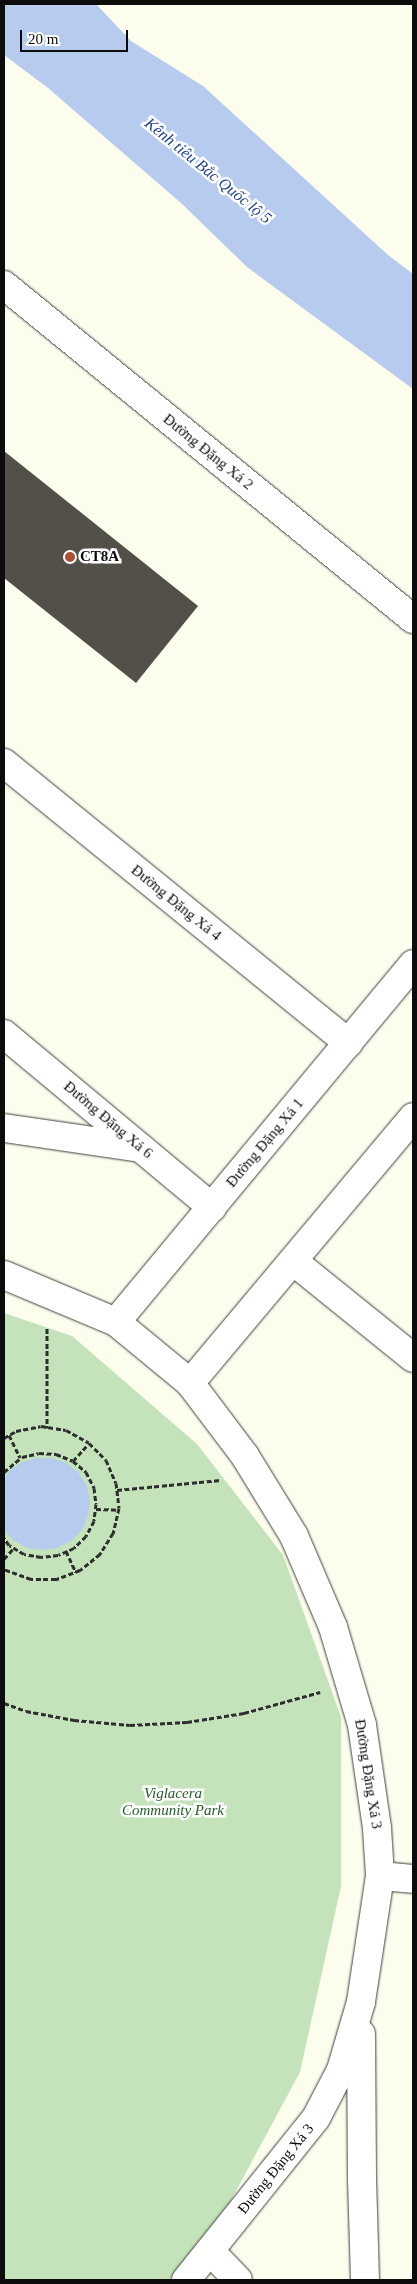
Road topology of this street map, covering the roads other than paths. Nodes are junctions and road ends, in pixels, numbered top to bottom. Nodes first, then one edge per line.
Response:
1 (4, 285) edge
2 (413, 619) edge
3 (4, 763) edge
4 (413, 964) edge
5 (4, 1034) edge
6 (348, 1043) junction
7 (413, 1117) edge
8 (4, 1128) edge
9 (141, 1148) junction
10 (212, 1207) junction
11 (293, 1261) junction
12 (4, 1275) edge
13 (116, 1322) junction
14 (413, 1358) edge
15 (190, 1383) junction
16 (380, 1876) junction
17 (413, 1879) edge
18 (361, 2002) junction
19 (210, 2251) junction
20 (186, 2280) edge
21 (238, 2280) edge
22 (365, 2280) edge

1 - 2 street, Đường Đặng Xá 2
3 - 6 street, Đường Đặng Xá 4
4 - 6 street, Đường Đặng Xá 1
5 - 9 street, Đường Đặng Xá 6
6 - 10 street, Đường Đặng Xá 1
7 - 11 street
8 - 9 street
9 - 10 street, Đường Đặng Xá 6
10 - 13 street, Đường Đặng Xá 1
11 - 14 street
11 - 15 street
12 - 13 street, Đường Đặng Xá 3
13 - 15 street, Đường Đặng Xá 3
15 - 16 street, Đường Đặng Xá 3
16 - 17 street
16 - 18 street, Đường Đặng Xá 3
18 - 19 street, Đường Đặng Xá 3
18 - 22 street
19 - 20 street, Đường Đặng Xá 3
19 - 21 street

